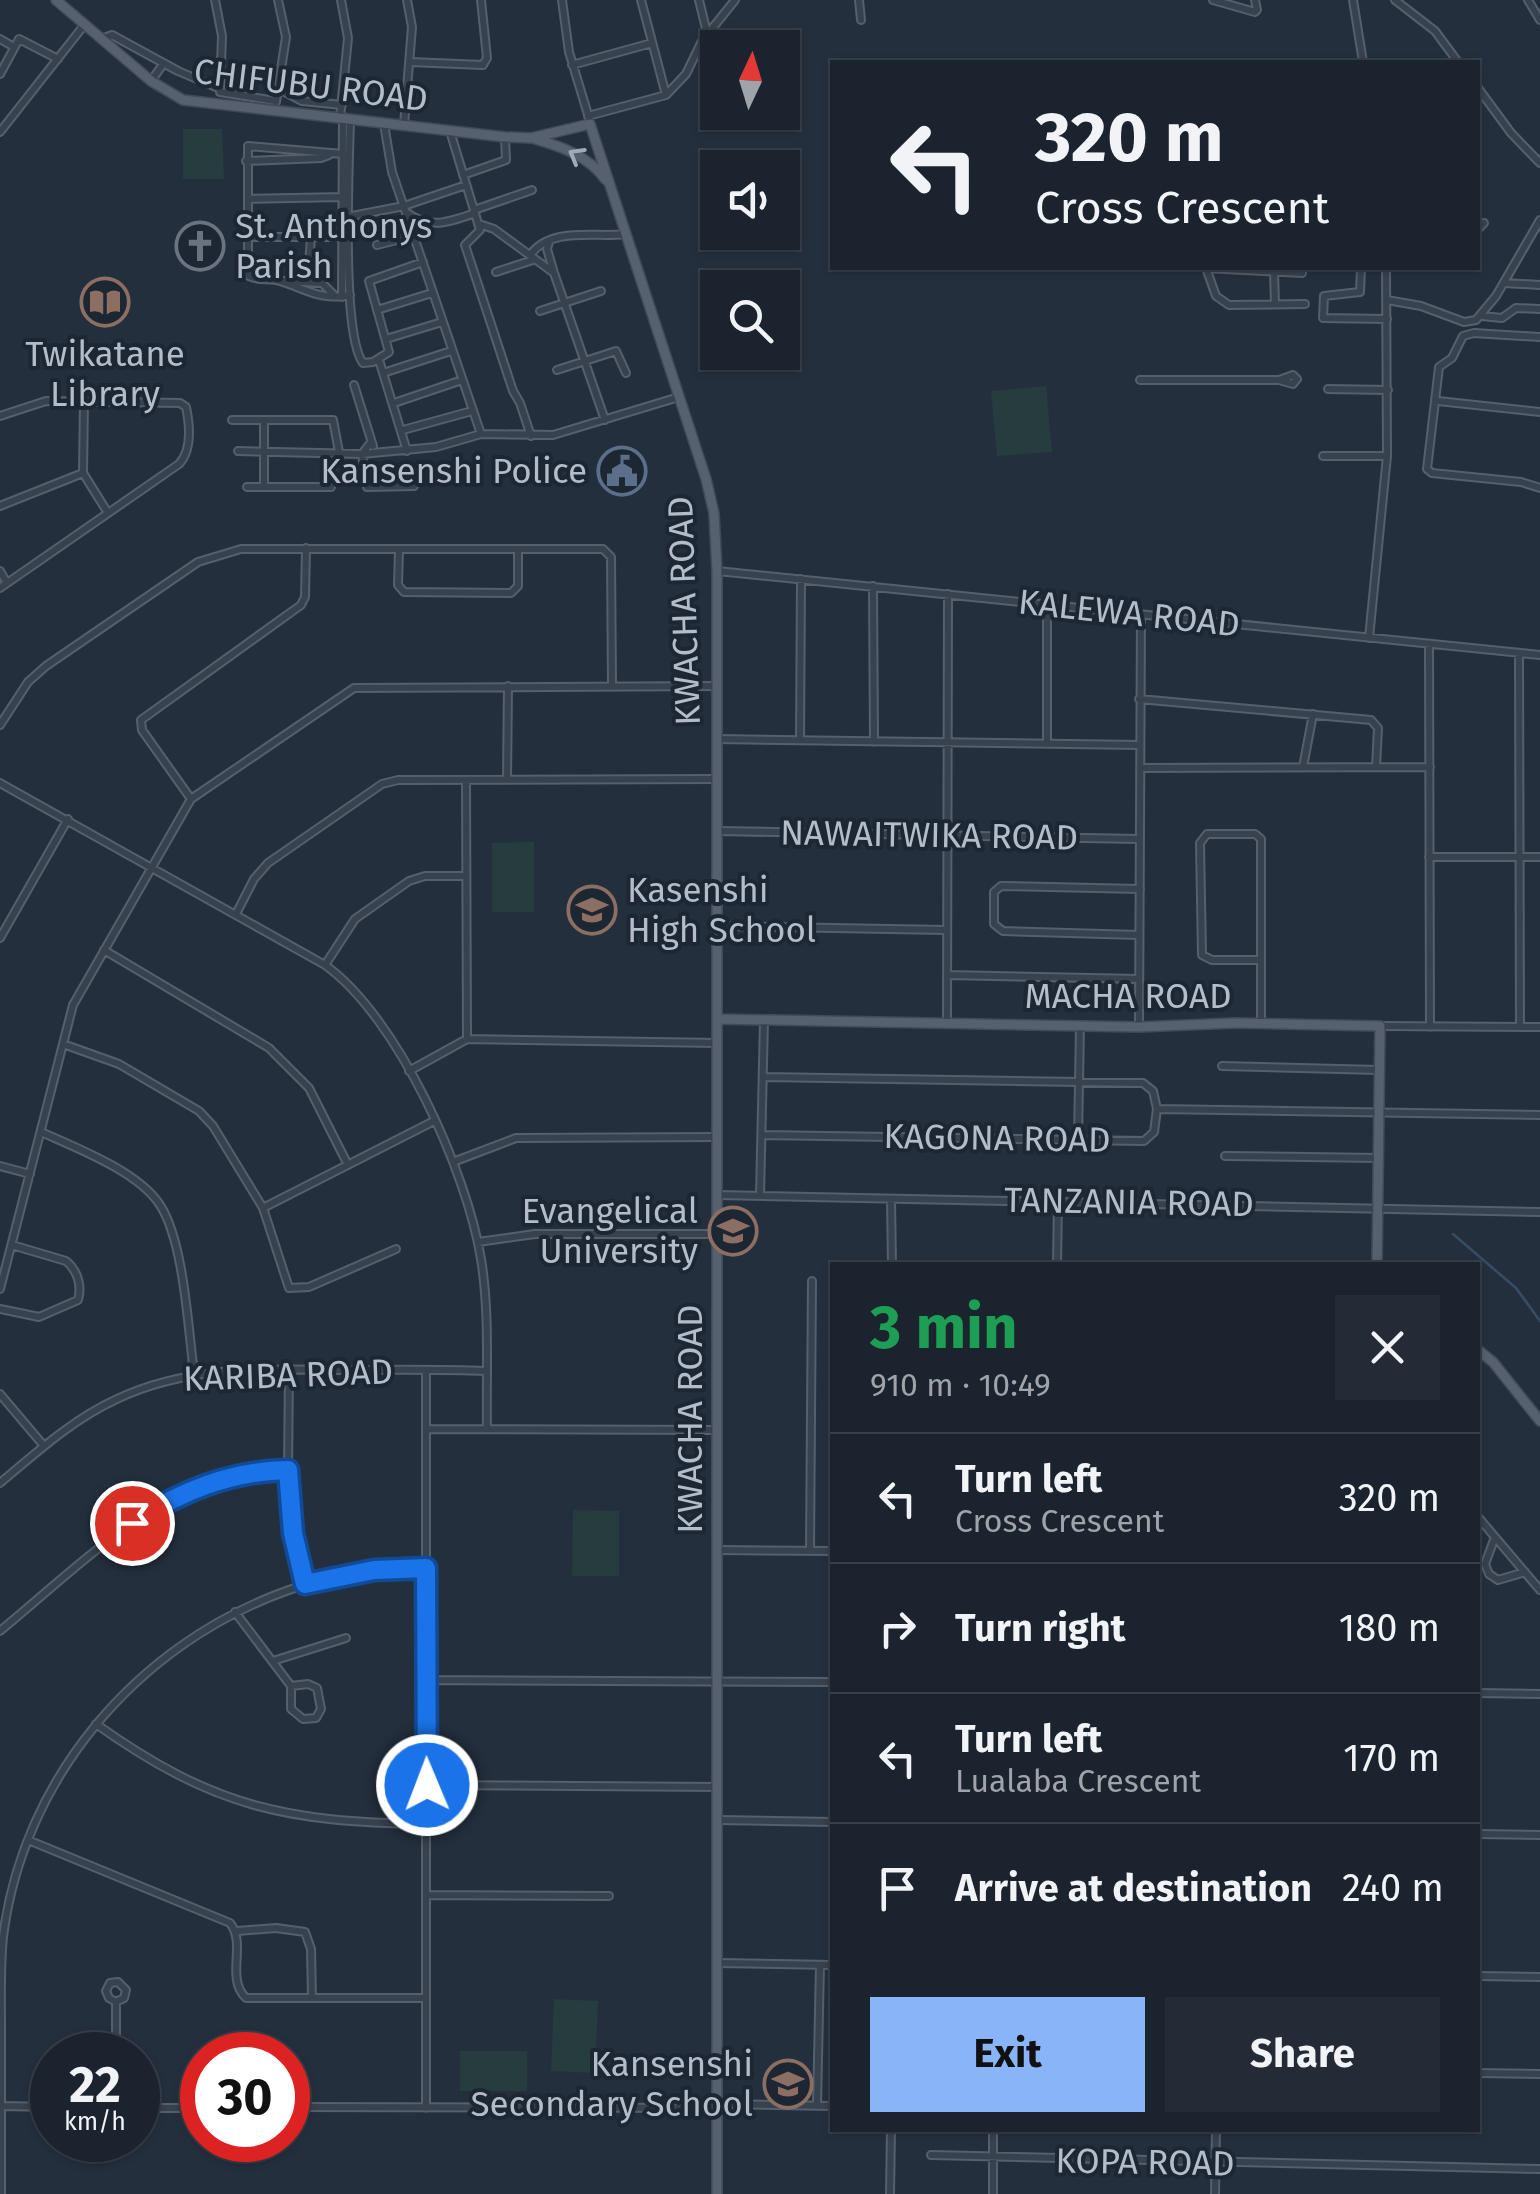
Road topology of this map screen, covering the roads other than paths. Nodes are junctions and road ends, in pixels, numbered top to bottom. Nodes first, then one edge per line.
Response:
1 (215, 0) edge
2 (278, 0) edge
3 (341, 0) edge
4 (407, 0) edge
5 (481, 0) edge
6 (562, 0) edge
7 (641, 0) edge
8 (699, 0) edge
9 (735, 0) edge
10 (859, 0) edge
11 (1213, 0) edge
12 (1255, 0) edge
13 (1353, 0) edge
14 (1396, 0) edge
15 (1528, 0) edge
16 (58, 1) edge
17 (1222, 2) edge
18 (861, 20) dead end
19 (1540, 20) edge
20 (85, 24) junction
21 (707, 30) edge
22 (711, 30) edge
23 (101, 39) junction
24 (0, 40) edge
25 (126, 43) junction
26 (652, 43) junction
27 (14, 47) junction
28 (700, 49) edge
29 (116, 52) junction
30 (58, 58) junction
31 (1363, 60) edge
32 (1457, 60) edge
33 (164, 62) junction
34 (410, 62) junction
35 (572, 65) junction
36 (0, 74) edge
37 (151, 81) junction
38 (218, 88) junction
39 (278, 88) junction
40 (1480, 91) edge
41 (666, 95) junction
42 (342, 105) junction
43 (275, 107) junction
44 (344, 119) junction
45 (589, 120) junction
46 (384, 124) junction
47 (404, 127) junction
48 (450, 131) junction
49 (0, 132) edge
50 (505, 137) junction
51 (531, 138) junction
52 (331, 154) junction
53 (343, 154) junction
54 (246, 161) junction
55 (1540, 163) edge
56 (463, 175) junction
57 (346, 179) junction
58 (466, 185) junction
59 (611, 186) junction
60 (532, 190) dead end
61 (344, 197) junction
62 (248, 198) junction
63 (405, 209) junction
64 (475, 212) junction
65 (346, 217) junction
66 (1540, 220) edge
67 (478, 224) junction
68 (626, 234) junction
69 (413, 236) junction
70 (248, 237) junction
71 (311, 237) junction
72 (343, 238) junction
73 (550, 241) junction
74 (377, 245) dead end
75 (346, 254) junction
76 (532, 257) junction
77 (423, 262) junction
78 (309, 265) dead end
79 (1207, 270) edge
80 (1240, 270) edge
81 (1361, 270) edge
82 (1386, 270) edge
83 (496, 272) dead end
84 (1274, 272) junction
85 (1302, 273) dead end
86 (554, 274) junction
87 (1504, 283) junction
88 (1540, 285) edge
89 (601, 291) dead end
90 (432, 292) junction
91 (342, 296) junction
92 (1387, 300) junction
93 (564, 303) junction
94 (1275, 304) junction
95 (1304, 304) dead end
96 (1540, 309) edge
97 (377, 310) junction
98 (540, 311) dead end
99 (1482, 316) junction
100 (1387, 319) junction
101 (442, 322) junction
102 (1540, 337) edge
103 (386, 339) junction
104 (451, 351) junction
105 (378, 360) junction
106 (584, 361) junction
107 (557, 370) dead end
108 (383, 373) junction
109 (626, 373) dead end
110 (462, 380) junction
111 (1140, 380) dead end
112 (1279, 380) dead end
113 (354, 385) dead end
114 (1328, 389) dead end
115 (1388, 390) junction
116 (680, 396) junction
117 (84, 401) junction
118 (1438, 401) junction
119 (394, 403) junction
120 (472, 412) junction
121 (1540, 412) edge
122 (0, 416) edge
123 (232, 420) dead end
124 (264, 420) junction
125 (605, 420) junction
126 (402, 430) junction
127 (481, 434) junction
128 (531, 436) junction
129 (371, 442) junction
130 (238, 451) dead end
131 (407, 451) junction
132 (264, 453) junction
133 (336, 453) junction
134 (375, 453) junction
135 (362, 454) junction
136 (1323, 456) dead end
137 (1387, 456) junction
138 (82, 474) junction
139 (264, 486) junction
140 (414, 486) dead end
141 (246, 487) dead end
142 (1540, 488) edge
143 (0, 506) edge
144 (108, 514) junction
145 (306, 548) junction
146 (518, 549) junction
147 (399, 550) junction
148 (0, 571) edge
149 (717, 571) junction
150 (801, 579) junction
151 (4, 585) edge
152 (874, 586) junction
153 (948, 594) junction
154 (1047, 604) junction
155 (1140, 614) junction
156 (1370, 638) junction
157 (1428, 644) junction
158 (1519, 653) junction
159 (1540, 655) edge
160 (508, 686) junction
161 (612, 686) junction
162 (717, 686) junction
163 (1140, 699) junction
164 (1313, 714) junction
165 (0, 725) edge
166 (718, 739) junction
167 (800, 740) junction
168 (874, 742) junction
169 (947, 743) junction
170 (1047, 744) junction
171 (1140, 746) junction
172 (1303, 767) junction
173 (1376, 767) junction
174 (1430, 767) junction
175 (1140, 768) junction
176 (718, 779) junction
177 (507, 780) junction
178 (466, 781) junction
179 (0, 782) edge
180 (191, 799) junction
181 (68, 819) junction
182 (718, 831) junction
183 (948, 834) junction
184 (1139, 839) junction
185 (1429, 857) junction
186 (1517, 857) junction
187 (1540, 857) edge
188 (152, 867) junction
189 (466, 876) junction
190 (1140, 889) junction
191 (236, 914) junction
192 (718, 926) junction
193 (946, 930) junction
194 (1140, 934) junction
195 (0, 938) edge
196 (104, 950) junction
197 (1260, 960) junction
198 (325, 964) junction
199 (948, 975) junction
200 (1139, 979) junction
201 (717, 1019) junction
202 (764, 1020) junction
203 (947, 1023) junction
204 (1261, 1023) junction
205 (1080, 1026) junction
206 (1139, 1026) junction
207 (1380, 1026) junction
208 (1430, 1026) junction
209 (1520, 1027) junction
210 (1540, 1027) edge
211 (467, 1039) junction
212 (718, 1043) junction
213 (63, 1044) junction
214 (1222, 1066) dead end
215 (1380, 1070) junction
216 (409, 1071) junction
217 (764, 1078) junction
218 (1079, 1083) junction
219 (1157, 1109) junction
220 (1378, 1112) junction
221 (1540, 1115) edge
222 (434, 1121) junction
223 (41, 1132) junction
224 (762, 1135) junction
225 (717, 1138) junction
226 (1078, 1140) junction
227 (1225, 1156) dead end
228 (1378, 1158) junction
229 (452, 1162) junction
230 (348, 1165) junction
231 (0, 1166) edge
232 (30, 1174) junction
233 (717, 1194) junction
234 (760, 1195) junction
235 (891, 1198) junction
236 (1058, 1200) junction
237 (1377, 1207) junction
238 (263, 1208) junction
239 (1540, 1212) edge
240 (717, 1234) junction
241 (478, 1242) junction
242 (12, 1245) junction
243 (396, 1249) dead end
244 (892, 1262) edge
245 (1058, 1262) edge
246 (1377, 1262) edge
247 (812, 1281) dead end
248 (0, 1289) edge
249 (0, 1309) edge
250 (1480, 1352) edge
251 (289, 1370) junction
252 (426, 1370) junction
253 (486, 1371) junction
254 (194, 1373) junction
255 (0, 1394) edge
256 (1540, 1421) edge
257 (487, 1429) junction
258 (428, 1430) junction
259 (717, 1430) junction
260 (44, 1446) junction
261 (288, 1470) junction
262 (0, 1483) edge
263 (1480, 1520) edge
264 (1494, 1537) junction
265 (718, 1550) junction
266 (810, 1551) junction
267 (830, 1551) edge
268 (426, 1568) junction
269 (1524, 1572) junction
270 (305, 1584) junction
271 (1540, 1590) edge
272 (235, 1612) junction
273 (0, 1631) edge
274 (346, 1638) dead end
275 (272, 1661) junction
276 (426, 1680) junction
277 (717, 1680) junction
278 (830, 1682) edge
279 (291, 1686) junction
280 (1480, 1693) edge
281 (1540, 1694) edge
282 (96, 1724) junction
283 (427, 1785) junction
284 (718, 1787) junction
285 (717, 1820) junction
286 (830, 1822) edge
287 (426, 1824) junction
288 (1480, 1834) edge
289 (1540, 1836) edge
290 (28, 1840) junction
291 (427, 1895) junction
292 (609, 1896) dead end
293 (237, 1931) junction
294 (2, 1937) edge
295 (717, 1963) junction
296 (820, 1965) junction
297 (830, 1965) edge
298 (1480, 1976) edge
299 (1540, 1977) edge
300 (312, 1998) junction
301 (426, 1998) junction
302 (116, 2002) dead end
303 (116, 2032) edge
304 (1480, 2073) edge
305 (1540, 2074) edge
306 (817, 2105) junction
307 (2, 2106) edge
308 (717, 2106) junction
309 (830, 2106) edge
310 (30, 2107) edge
311 (310, 2107) edge
312 (426, 2108) junction
313 (891, 2132) edge
314 (993, 2132) edge
315 (1216, 2132) edge
316 (931, 2155) dead end
317 (993, 2158) junction
318 (1216, 2164) junction
319 (1540, 2169) edge
320 (0, 2194) edge
321 (717, 2194) edge
322 (890, 2194) edge
323 (992, 2194) edge
324 (1215, 2194) edge

1 - 38 street
2 - 39 street
3 - 42 street
4 - 34 street
5 - 34 street
6 - 35 street
7 - 26 street
8 - 21 street
9 - 22 street
10 - 18 street
11 - 17 street
12 - 17 street
13 - 31 street
14 - 32 street
15 - 19 street
16 - 20 main road, CHIFUBU ROAD
20 - 23 main road, CHIFUBU ROAD
20 - 30 street
23 - 25 street
23 - 29 main road, CHIFUBU ROAD
24 - 27 street
25 - 29 street
25 - 33 street
26 - 35 street
26 - 41 street
27 - 30 street
27 - 36 street
28 - 41 street
29 - 37 main road, CHIFUBU ROAD
30 - 49 street
33 - 37 street
33 - 38 street
34 - 47 street
35 - 45 street
37 - 43 main road, CHIFUBU ROAD
38 - 43 street
39 - 42 street
39 - 43 street
40 - 55 street
41 - 45 street
42 - 44 street
43 - 44 main road, CHIFUBU ROAD
44 - 46 main road, CHIFUBU ROAD
44 - 53 street
44 - 57 street
45 - 51 main road, CHIFUBU ROAD
45 - 59 main road, KWACHA ROAD
46 - 47 main road, CHIFUBU ROAD
46 - 63 street
47 - 48 main road, CHIFUBU ROAD
48 - 50 main road, CHIFUBU ROAD
48 - 56 street
50 - 51 main road, CHIFUBU ROAD
50 - 56 street
59 -> 51 main road
52 - 53 street
52 - 54 street
52 - 54 street
53 - 57 street
54 - 62 street
56 - 58 street
57 - 61 street
57 - 65 street
58 - 63 street
58 - 64 street
59 - 68 main road, KWACHA ROAD
60 - 64 street
61 - 62 street
61 - 65 street
62 - 70 street
63 - 64 street
63 - 65 street
63 - 69 street
64 - 67 street
65 - 72 street
65 - 75 street
66 - 87 street
67 - 76 street
67 - 128 street
68 - 73 street
68 - 116 main road, KWACHA ROAD
69 - 74 street
69 - 77 street
70 - 71 street
70 - 91 street
71 - 72 street
71 - 78 street
72 - 75 street
73 - 76 street
73 - 86 street
75 - 91 street
76 - 83 street
76 - 86 street
77 - 90 street
77 - 97 street
79 - 94 street
80 - 84 street
81 - 100 street
82 - 92 street
84 - 85 street
84 - 94 street
86 - 93 street
87 - 88 street
87 - 99 street
89 - 93 street
90 - 97 street
90 - 101 street
91 - 105 street
92 - 99 street
92 - 100 street
93 - 98 street
93 - 106 street
94 - 95 street
96 - 99 street
97 - 103 street
100 - 115 street
101 - 103 street
101 - 104 street
102 - 118 street
103 - 105 street
104 - 108 street
104 - 110 street
105 - 108 street
106 - 107 street
106 - 109 street
106 - 125 street
108 - 119 street
110 - 119 street
110 - 120 street
111 - 112 street
113 - 129 street
114 - 115 street
115 - 137 street
116 - 125 street
116 - 149 main road, KWACHA ROAD
117 - 122 street
117 - 138 street
117 - 144 street
118 - 121 street
118 - 142 street
119 - 126 street
120 - 126 street
120 - 127 street
123 - 124 street
124 - 132 street
124 - 133 street
125 - 128 street
126 - 131 street
127 - 128 street
127 - 131 street
129 - 134 street
129 - 135 street
130 - 132 street
131 - 134 street
132 - 133 street
132 - 139 street
133 - 135 street
133 - 139 street
134 - 135 street
135 - 140 street
136 - 137 street
137 - 156 street
138 - 143 street
138 - 144 street
139 - 141 street
144 - 151 street
145 - 147 street
145 - 165 street
145 - 180 street
146 - 147 street
146 - 147 street
146 - 161 street
148 - 151 street
149 - 150 street, KALEWA ROAD
149 - 162 main road, KWACHA ROAD
150 - 152 street, KALEWA ROAD
150 - 167 street
152 - 153 street, KALEWA ROAD
152 - 168 street
153 - 154 street, KALEWA ROAD
153 - 169 street
154 - 155 street, KALEWA ROAD
154 - 170 street
155 - 156 street, KALEWA ROAD
155 - 163 street
156 - 157 street, KALEWA ROAD
157 - 158 street, KALEWA ROAD
157 - 174 street
158 - 159 street, KALEWA ROAD
158 - 186 street
160 - 161 street
160 - 177 street
160 - 180 street
161 - 162 street
162 - 166 main road, KWACHA ROAD
163 - 164 street
163 - 171 street
164 - 172 street
164 - 173 street
166 - 167 street
166 - 176 main road, KWACHA ROAD
167 - 168 street
168 - 169 street
169 - 170 street
169 - 183 street
170 - 171 street
171 - 175 street
172 - 173 street
172 - 175 street
173 - 174 street
174 - 185 street
175 - 184 street
176 - 177 street
176 - 182 main road, KWACHA ROAD
177 - 178 street
178 - 189 street
178 - 191 street
179 - 181 street
180 - 188 street
181 - 188 street
181 - 195 street
182 - 183 street, NAWAITWIKA ROAD
182 - 192 main road, KWACHA ROAD
183 - 184 street, NAWAITWIKA ROAD
183 - 193 street
184 - 190 street
185 - 186 street
185 - 208 street
186 - 187 street
186 - 209 street
188 - 191 street
188 - 196 street
189 - 198 street
189 - 211 street
190 - 194 street
190 - 194 street
191 - 198 street
192 - 193 street
192 - 201 main road, KWACHA ROAD
193 - 199 street
194 - 200 street
196 - 213 street
196 - 230 street
197 - 197 street
197 - 204 street
198 - 216 street
199 - 200 street
199 - 203 street
200 - 206 street
201 - 202 main road, MACHA ROAD
201 - 212 main road, KWACHA ROAD
202 - 203 main road, MACHA ROAD
202 - 217 street
203 - 205 main road, MACHA ROAD
204 - 206 main road, MACHA ROAD
204 - 207 main road, MACHA ROAD
205 - 206 main road, MACHA ROAD
205 - 218 street
207 - 208 street, MACHA ROAD
207 - 215 main road
208 - 209 street, MACHA ROAD
209 - 210 street, MACHA ROAD
211 - 212 street
211 - 216 street
212 - 225 main road, KWACHA ROAD
213 - 223 street
213 - 238 street
214 - 215 street
215 - 220 main road
216 - 222 street
217 - 218 street, KAGONA ROAD
217 - 224 street
218 - 219 street, KAGONA ROAD
218 - 226 street
219 - 220 street
219 - 226 street, KAGONA ROAD
220 - 221 street
220 - 228 main road
222 - 229 street
222 - 230 street
223 - 232 street
223 - 254 street
224 - 226 street, KAGONA ROAD
224 - 234 street
225 - 229 street
225 - 233 main road, KWACHA ROAD
227 - 228 street
228 - 237 main road
229 - 241 street
230 - 238 street
231 - 232 street
232 - 242 street
233 - 234 street, TANZANIA ROAD
233 - 240 main road, KWACHA ROAD
234 - 235 street, TANZANIA ROAD
235 - 236 street, TANZANIA ROAD
235 - 244 street
236 - 237 street, TANZANIA ROAD
236 - 245 street
237 - 239 street, TANZANIA ROAD
237 - 246 main road
238 - 243 street
240 - 241 street
240 - 259 main road, KWACHA ROAD
241 - 253 street
242 - 248 street
242 - 249 street
247 - 266 street
250 - 256 main road
251 - 252 street, KARIBA ROAD
251 - 254 street, KARIBA ROAD
251 - 261 street
252 - 253 street, KARIBA ROAD
252 - 258 street
253 - 257 street
254 - 260 street, KARIBA ROAD
255 - 260 street
257 - 258 street
257 - 259 street
258 - 268 street
259 - 265 main road, KWACHA ROAD
260 - 262 street, KARIBA ROAD
261 - 270 street
261 - 273 street
263 - 264 street
264 - 269 street
264 - 269 street
265 - 266 street
265 - 277 main road, KWACHA ROAD
266 - 267 street
268 - 270 street
268 - 276 street
269 - 271 street
270 - 272 street
272 - 275 street
272 - 282 street
274 - 275 street
275 - 279 street
276 - 277 street
276 - 283 street
277 - 278 street
277 - 284 main road, KWACHA ROAD
279 - 279 street
280 - 281 street
282 - 287 street
282 - 290 street
283 - 284 street
283 - 287 street
284 - 285 main road, KWACHA ROAD
285 - 286 street
285 - 295 main road, KWACHA ROAD
287 - 291 street
288 - 289 street
290 - 293 street
290 - 294 street
291 - 292 street
291 - 301 street
293 - 300 street
293 - 300 street
294 - 307 street
295 - 296 street
295 - 308 main road, KWACHA ROAD
296 - 297 street
296 - 306 street
298 - 299 street
300 - 301 street
301 - 312 street
302 - 303 street
304 - 305 street
306 - 308 street
306 - 309 street
307 - 310 street
307 - 320 street
308 - 312 street
308 - 321 main road, KWACHA ROAD
311 - 312 street
313 - 322 street
314 - 317 street
315 - 318 street
316 - 317 street, KOPA ROAD
317 - 318 street, KOPA ROAD
317 - 323 street
318 - 319 street, KOPA ROAD
318 - 324 street

